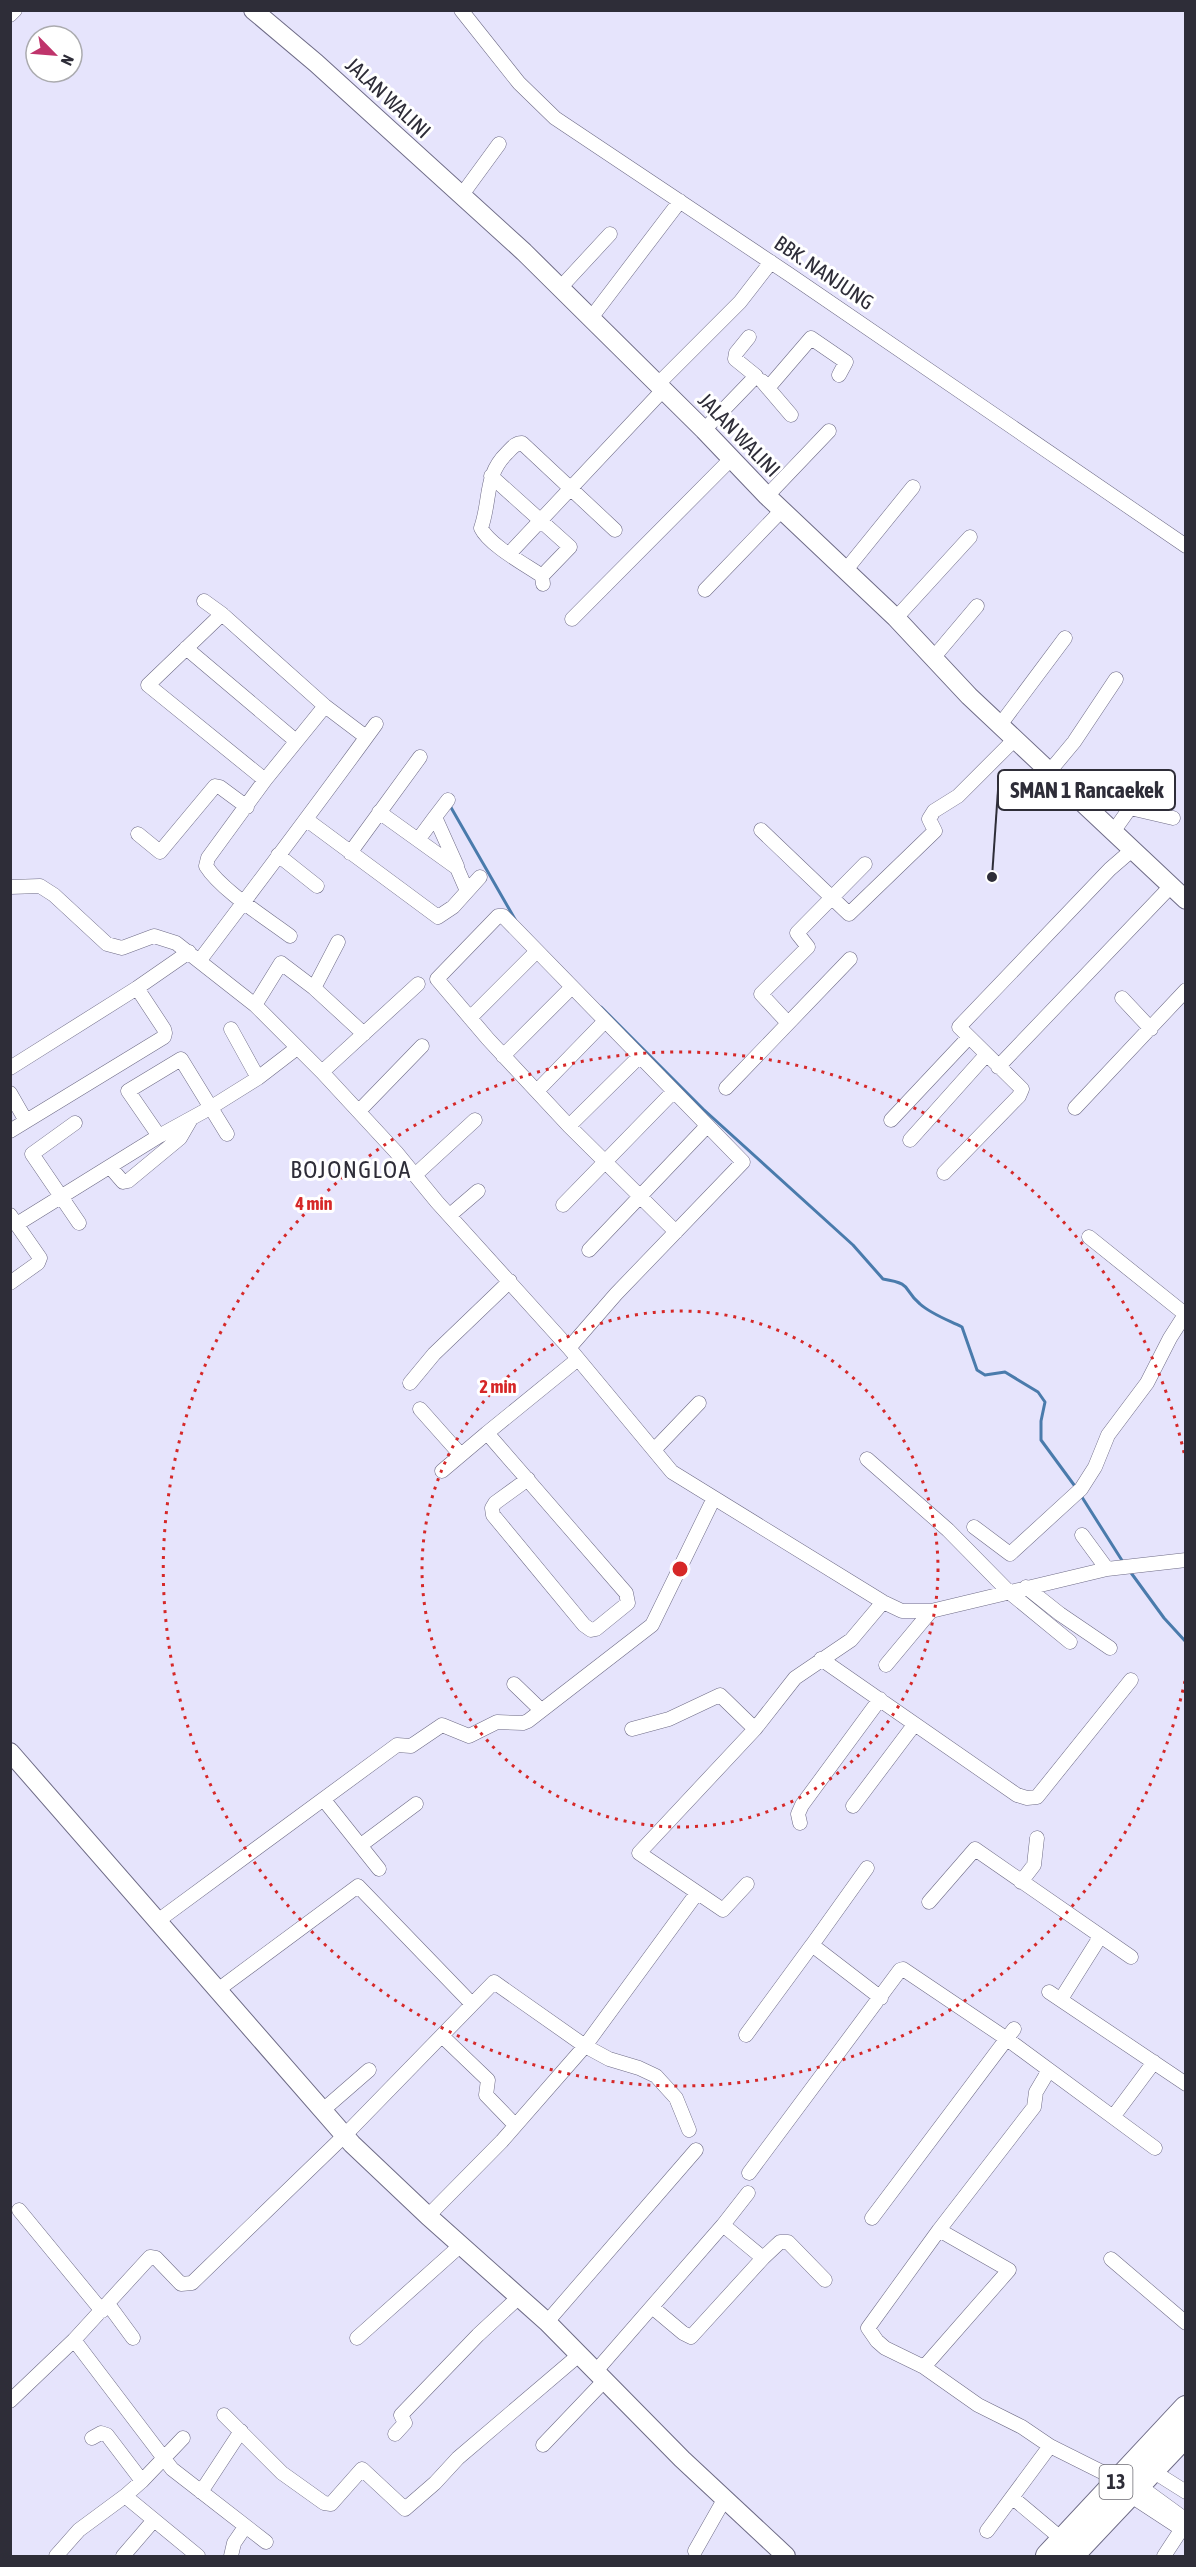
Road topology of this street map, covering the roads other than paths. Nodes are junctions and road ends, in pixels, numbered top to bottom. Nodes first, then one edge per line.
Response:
1 (15, 10) edge
2 (461, 10) edge
3 (258, 12) edge
4 (10, 15) edge
5 (499, 144) dead end
6 (461, 196) junction
7 (680, 201) junction
8 (610, 234) dead end
9 (771, 262) junction
10 (561, 287) junction
11 (591, 318) junction
12 (749, 337) dead end
13 (839, 375) dead end
14 (756, 376) junction
15 (661, 387) junction
16 (768, 388) junction
17 (791, 415) dead end
18 (704, 430) junction
19 (829, 431) dead end
20 (730, 459) junction
21 (491, 476) junction
22 (913, 487) dead end
23 (570, 489) junction
24 (766, 496) junction
25 (782, 510) junction
26 (540, 520) junction
27 (615, 530) dead end
28 (970, 537) dead end
29 (1185, 546) edge
30 (509, 554) junction
31 (845, 571) junction
32 (705, 590) dead end
33 (204, 601) dead end
34 (976, 606) dead end
35 (222, 614) junction
36 (896, 618) junction
37 (572, 619) dead end
38 (1065, 638) dead end
39 (186, 648) junction
40 (934, 657) junction
41 (1116, 679) dead end
42 (325, 706) junction
43 (376, 724) dead end
44 (1000, 725) junction
45 (366, 737) junction
46 (1014, 739) junction
47 (296, 741) junction
48 (420, 757) dead end
49 (1049, 772) junction
50 (266, 780) junction
51 (448, 800) dead end
52 (247, 807) junction
53 (379, 812) junction
54 (435, 817) junction
55 (1173, 818) dead end
56 (307, 820) junction
57 (761, 830) dead end
58 (1113, 832) junction
59 (138, 834) dead end
60 (418, 840) junction
61 (1132, 850) junction
62 (350, 853) junction
63 (278, 855) junction
64 (865, 864) dead end
65 (458, 868) junction
66 (480, 877) dead end
67 (1172, 885) junction
68 (317, 886) dead end
69 (10, 887) edge
70 (467, 891) junction
71 (830, 897) junction
72 (1185, 900) edge
73 (244, 902) junction
74 (290, 936) dead end
75 (338, 942) dead end
76 (537, 951) junction
77 (194, 956) junction
78 (850, 959) dead end
79 (418, 984) dead end
80 (572, 987) junction
81 (137, 988) junction
82 (314, 988) junction
83 (1185, 990) edge
84 (1122, 998) dead end
85 (255, 1005) junction
86 (470, 1018) junction
87 (605, 1021) junction
88 (788, 1023) junction
89 (231, 1029) dead end
90 (1151, 1029) junction
91 (364, 1034) junction
92 (969, 1037) junction
93 (423, 1046) dead end
94 (297, 1048) junction
95 (986, 1055) junction
96 (503, 1056) junction
97 (640, 1056) junction
98 (998, 1067) junction
99 (10, 1068) edge
100 (322, 1072) junction
101 (258, 1078) junction
102 (726, 1088) dead end
103 (537, 1091) junction
104 (674, 1092) junction
105 (10, 1093) edge
106 (210, 1108) junction
107 (1075, 1108) dead end
108 (358, 1111) junction
109 (191, 1119) junction
110 (475, 1120) dead end
111 (891, 1120) dead end
112 (26, 1121) junction
113 (75, 1123) dead end
114 (569, 1126) junction
115 (707, 1126) junction
116 (10, 1131) edge
117 (227, 1134) dead end
118 (159, 1136) junction
119 (910, 1140) dead end
120 (605, 1163) junction
121 (110, 1167) junction
122 (944, 1173) dead end
123 (415, 1175) junction
124 (478, 1191) dead end
125 (60, 1197) junction
126 (639, 1197) junction
127 (562, 1205) dead end
128 (450, 1215) junction
129 (14, 1219) edge
130 (79, 1223) dead end
131 (676, 1232) junction
132 (1089, 1237) dead end
133 (589, 1250) dead end
134 (510, 1281) junction
135 (10, 1283) edge
136 (1185, 1314) edge
137 (569, 1348) junction
138 (578, 1359) junction
139 (410, 1383) dead end
140 (699, 1403) dead end
141 (420, 1409) dead end
142 (486, 1433) junction
143 (654, 1450) junction
144 (460, 1454) junction
145 (867, 1459) dead end
146 (442, 1471) dead end
147 (528, 1479) junction
148 (714, 1498) junction
149 (974, 1527) dead end
150 (1082, 1535) dead end
151 (1185, 1560) edge
152 (1119, 1567) junction
153 (1026, 1587) junction
154 (1009, 1592) junction
155 (883, 1602) junction
156 (931, 1611) junction
157 (1070, 1642) dead end
158 (1110, 1648) dead end
159 (821, 1659) junction
160 (886, 1665) dead end
161 (1131, 1680) dead end
162 (514, 1684) dead end
163 (880, 1699) junction
164 (541, 1710) junction
165 (914, 1725) junction
166 (632, 1729) dead end
167 (755, 1729) junction
168 (10, 1752) edge
169 (324, 1800) junction
170 (416, 1804) dead end
171 (853, 1806) dead end
172 (800, 1822) dead end
173 (1037, 1838) dead end
174 (361, 1845) junction
175 (867, 1868) dead end
176 (379, 1869) dead end
177 (1021, 1882) junction
178 (747, 1884) dead end
179 (697, 1893) junction
180 (929, 1902) dead end
181 (159, 1920) junction
182 (1100, 1937) junction
183 (813, 1945) junction
184 (1131, 1957) dead end
185 (219, 1989) junction
186 (880, 1998) junction
187 (472, 2004) junction
188 (1011, 2034) junction
189 (746, 2035) dead end
190 (442, 2036) junction
191 (585, 2046) junction
192 (1154, 2062) junction
193 (369, 2070) dead end
194 (1049, 2070) junction
195 (1185, 2084) edge
196 (323, 2110) junction
197 (1113, 2117) junction
198 (515, 2125) junction
199 (689, 2130) dead end
200 (345, 2135) junction
201 (1155, 2148) dead end
202 (696, 2150) dead end
203 (749, 2173) dead end
204 (748, 2193) dead end
205 (19, 2210) dead end
206 (428, 2216) junction
207 (872, 2218) dead end
208 (723, 2225) junction
209 (939, 2230) junction
210 (461, 2245) junction
211 (763, 2258) junction
212 (1112, 2259) dead end
213 (825, 2280) dead end
214 (519, 2297) junction
215 (652, 2307) junction
216 (105, 2308) junction
217 (547, 2322) junction
218 (1185, 2323) edge
219 (133, 2338) dead end
220 (357, 2338) dead end
221 (74, 2340) junction
222 (579, 2355) junction
223 (924, 2367) junction
224 (600, 2376) junction
225 (10, 2401) edge
226 (1185, 2408) edge
227 (224, 2415) dead end
228 (240, 2431) junction
229 (395, 2434) dead end
230 (1185, 2434) edge
231 (92, 2438) dead end
232 (183, 2438) dead end
233 (543, 2445) dead end
234 (1050, 2446) junction
235 (164, 2457) junction
236 (142, 2481) junction
237 (1134, 2482) junction
238 (201, 2492) junction
239 (1185, 2492) edge
240 (126, 2496) junction
241 (725, 2498) junction
242 (1013, 2498) junction
243 (154, 2520) junction
244 (245, 2527) junction
245 (1184, 2527) edge
246 (987, 2531) dead end
247 (266, 2542) dead end
248 (695, 2551) dead end
249 (1061, 2551) edge
250 (182, 2552) edge
251 (56, 2556) edge
252 (123, 2556) edge
253 (198, 2556) edge
254 (231, 2556) edge
255 (786, 2556) edge
256 (1164, 2556) edge

1 - 4 street
2 - 7 street, BBK. NANJUNG
3 - 6 street, JALAN WALINI
5 - 6 street
6 - 10 street, JALAN WALINI
7 - 9 street, BBK. NANJUNG
7 - 11 street
8 - 10 street
9 - 15 street
9 - 29 street, BBK. NANJUNG
10 - 11 street, JALAN WALINI
11 - 15 street, JALAN WALINI
12 - 14 street
13 - 16 street
14 - 16 street
14 - 18 street
15 - 18 street, JALAN WALINI
15 - 23 street
16 - 17 street
18 - 20 street, JALAN WALINI
19 - 24 street
20 - 24 street, JALAN WALINI
20 - 37 street
21 - 23 street
21 - 26 street
21 - 30 street
22 - 31 street
23 - 26 street
23 - 27 street
24 - 25 street, JALAN WALINI
25 - 31 street, JALAN WALINI
25 - 32 street
26 - 30 street
26 - 30 street
28 - 36 street
31 - 36 street, JALAN WALINI
33 - 35 street
34 - 40 street
35 - 39 street
35 - 42 street
36 - 40 street, JALAN WALINI
38 - 44 street
39 - 47 street
39 - 50 street
40 - 44 street, JALAN WALINI
41 - 49 street
42 - 45 street
42 - 47 street
43 - 45 street
44 - 46 street, JALAN WALINI
45 - 56 street
46 - 49 street, JALAN WALINI
46 - 71 street
47 - 50 street
48 - 53 street
49 - 58 street, JALAN WALINI
50 - 52 street
51 - 54 street
52 - 59 street
52 - 73 street
53 - 60 street
53 - 62 street
54 - 60 street
54 - 65 street
55 - 58 street
56 - 62 street
56 - 63 street
57 - 71 street
58 - 61 street, JALAN WALINI
60 - 65 street
61 - 67 street, JALAN WALINI
61 - 92 street
62 - 70 street
63 - 68 street
63 - 73 street
64 - 71 street
65 - 70 street
66 - 70 street
67 - 72 street, JALAN WALINI
67 - 98 street
69 - 77 street
71 - 88 street
73 - 74 street
73 - 77 street
75 - 82 street
76 - 80 street
76 - 86 street
76 - 86 street
77 - 81 street
77 - 85 street
78 - 88 street
79 - 91 street
80 - 87 street
80 - 96 street
81 - 99 street
81 - 112 street
82 - 85 street
82 - 91 street
83 - 90 street
84 - 90 street
85 - 94 street
86 - 96 street
87 - 97 street
87 - 103 street
88 - 102 street
89 - 101 street
90 - 107 street
91 - 100 street
92 - 95 street
92 - 111 street
93 - 108 street
94 - 100 street
94 - 101 street
95 - 98 street
95 - 119 street
96 - 103 street
97 - 104 street
97 - 114 street
98 - 122 street
100 - 108 street
101 - 106 street
103 - 114 street
104 - 115 street
104 - 120 street
105 - 112 street
106 - 109 street
106 - 117 street
106 - 118 street
108 - 123 street
109 - 118 street
109 - 121 street
110 - 123 street
112 - 116 street
113 - 125 street
114 - 120 street
115 - 126 street
115 - 131 street
118 - 121 street
120 - 126 street
120 - 127 street
121 - 125 street
123 - 128 street
124 - 128 street
125 - 129 street
125 - 130 street
126 - 131 street
126 - 133 street
128 - 134 street
129 - 135 street
131 - 137 street
132 - 136 street
134 - 137 street
134 - 139 street
136 - 149 street
137 - 138 street
138 - 142 street
138 - 143 street
140 - 143 street
141 - 144 street
142 - 144 street
142 - 147 street
143 - 148 street
144 - 146 street
145 - 154 street
147 - 147 street
148 - 155 street
148 - 164 street
150 - 152 street
151 - 152 street
152 - 153 street
153 - 154 street
153 - 158 street
154 - 156 street
154 - 157 street
155 - 156 street
155 - 159 street
156 - 160 street
159 - 163 street
159 - 167 street
161 - 165 street
162 - 164 street
163 - 165 street
163 - 172 street
164 - 169 street
165 - 171 street
166 - 167 street
167 - 179 street
168 - 181 street
169 - 174 street
169 - 181 street
170 - 174 street
173 - 177 street
174 - 176 street
175 - 183 street
177 - 180 street
177 - 182 street
178 - 179 street
179 - 191 street
181 - 185 street
182 - 184 street
182 - 192 street
183 - 186 street
183 - 189 street
185 - 187 street
185 - 196 street
186 - 188 street
186 - 203 street
187 - 190 street
187 - 191 street
188 - 194 street
188 - 207 street
190 - 198 street
190 - 200 street
191 - 198 street
191 - 199 street
192 - 195 street
192 - 197 street
193 - 196 street
194 - 197 street
194 - 209 street
196 - 200 street
197 - 201 street
198 - 206 street
200 - 206 street
200 - 216 street
202 - 217 street
204 - 208 street
205 - 216 street
206 - 210 street
208 - 211 street
208 - 215 street
209 - 223 street
209 - 223 street
210 - 214 street
210 - 220 street
211 - 213 street
211 - 215 street
212 - 218 street
214 - 217 street
214 - 229 street
215 - 224 street
216 - 219 street
216 - 221 street
217 - 222 street
221 - 225 street
221 - 235 street
222 - 224 street
222 - 228 street
223 - 234 street
224 - 233 street
224 - 241 street
226 - 237 highway, 13
227 - 228 street
228 - 238 street
230 - 237 highway, 13
231 - 236 street
232 - 235 street
234 - 237 street
234 - 242 street
235 - 236 street
235 - 238 street
236 - 240 street
237 - 239 street
237 - 245 street
237 - 249 highway, 13
238 - 244 street
240 - 243 street
240 - 251 street
241 - 248 street
241 - 255 street
242 - 246 street
242 - 249 street
243 - 250 street
243 - 252 street
244 - 247 street
244 - 254 street
245 - 256 street
250 - 253 street

